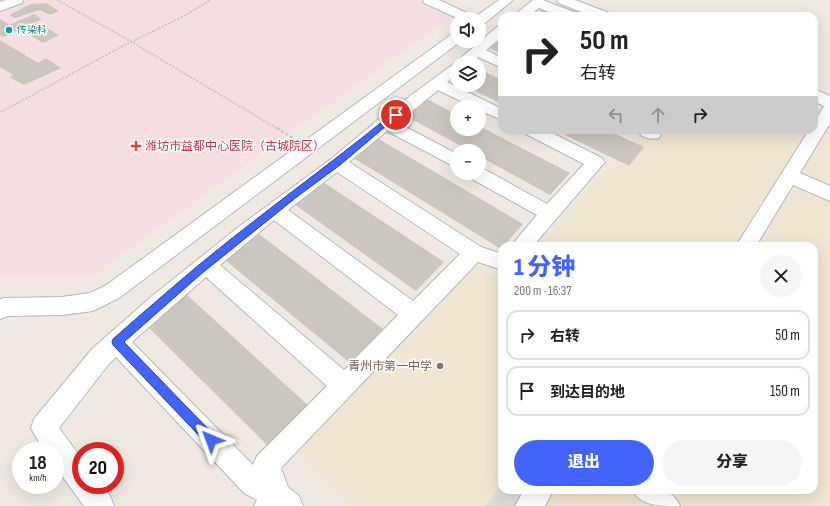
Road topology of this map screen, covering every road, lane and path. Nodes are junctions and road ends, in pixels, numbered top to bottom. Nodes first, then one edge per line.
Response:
1 (17, 0) edge
2 (57, 0) edge
3 (210, 0) edge
4 (429, 0) edge
5 (507, 0) edge
6 (563, 0) edge
7 (0, 7) edge
8 (455, 12) edge
9 (526, 12) edge
10 (561, 12) edge
11 (594, 12) edge
12 (486, 16) edge
13 (498, 33) edge
14 (132, 42) junction
15 (450, 42) edge
16 (476, 51) junction
17 (470, 56) edge
18 (498, 62) edge
19 (450, 73) edge
20 (437, 83) junction
21 (818, 96) edge
22 (830, 103) edge
23 (830, 110) edge
24 (1, 112) edge
25 (498, 113) edge
26 (385, 123) junction
27 (818, 130) edge
28 (554, 134) edge
29 (815, 134) edge
30 (308, 146) junction
31 (450, 158) edge
32 (337, 163) junction
33 (790, 176) junction
34 (486, 179) edge
35 (830, 194) edge
36 (274, 210) junction
37 (550, 214) junction
38 (525, 242) edge
39 (749, 242) edge
40 (474, 252) junction
41 (498, 261) edge
42 (206, 265) junction
43 (2, 306) edge
44 (414, 314) junction
45 (117, 342) junction
46 (344, 385) junction
47 (72, 468) edge
48 (91, 494) edge
49 (537, 494) edge
50 (650, 494) edge
51 (279, 503) edge
52 (100, 506) edge
53 (529, 506) edge
54 (666, 506) edge

1 - 7 street
2 - 14 path
3 - 14 path
4 - 8 street
5 - 12 street
6 - 11 street
9 - 10 street
13 - 16 street
14 - 24 path
14 - 30 path
15 - 30 street
16 - 17 street
16 - 18 street
19 - 20 street
20 - 25 street
20 - 26 street
21 - 22 street
23 - 27 street
26 - 31 street
26 - 32 street
28 - 37 street
29 - 33 street
30 - 43 street
32 - 36 street
32 - 40 street
33 - 35 street
33 - 39 street
34 - 37 street
36 - 42 street
36 - 44 street
37 - 38 street
40 - 41 street
40 - 44 street
42 - 45 street
42 - 46 street
44 - 46 street
45 - 47 street
45 - 51 street
46 - 51 street
48 - 52 street
49 - 53 street
50 - 54 street

